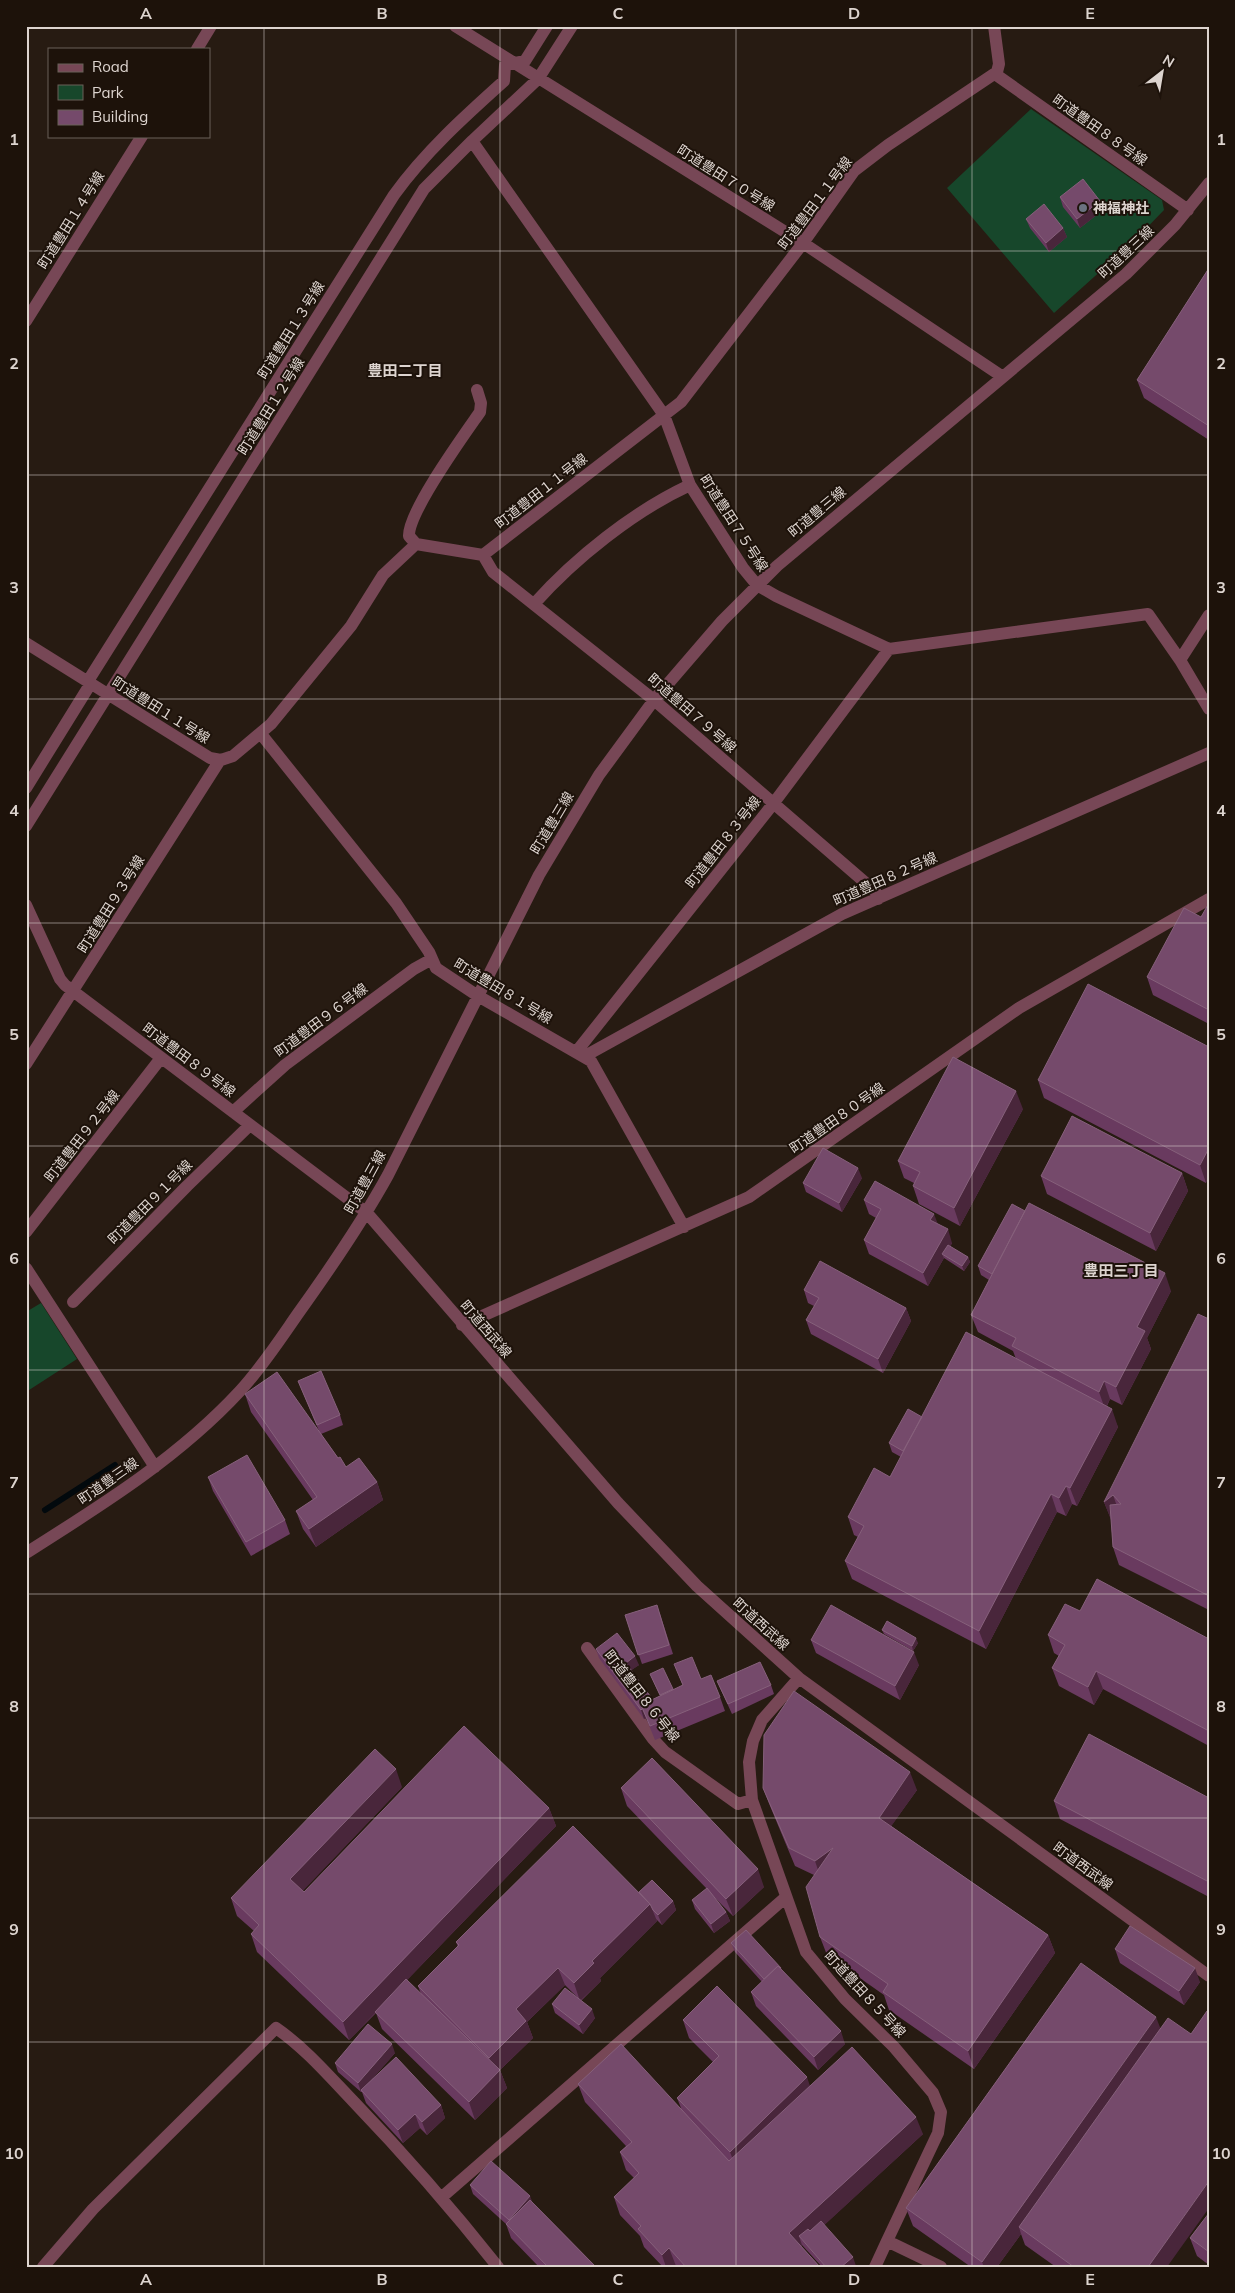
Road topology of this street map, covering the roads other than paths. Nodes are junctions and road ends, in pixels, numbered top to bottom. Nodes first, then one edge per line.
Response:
1 (211, 26) edge
2 (455, 26) edge
3 (547, 26) edge
4 (572, 26) edge
5 (994, 26) edge
6 (198, 48) edge
7 (514, 63) junction
8 (995, 74) junction
9 (538, 79) junction
10 (141, 138) edge
11 (472, 141) junction
12 (1209, 183) edge
13 (1188, 210) junction
14 (803, 243) junction
15 (26, 321) edge
16 (1003, 377) junction
17 (477, 390) dead end
18 (664, 415) junction
19 (690, 485) junction
20 (416, 544) junction
21 (483, 555) junction
22 (757, 585) junction
23 (534, 604) junction
24 (1209, 614) edge
25 (26, 642) edge
26 (889, 649) junction
27 (1180, 660) junction
28 (90, 682) junction
29 (107, 694) junction
30 (654, 700) junction
31 (1209, 709) edge
32 (261, 734) junction
33 (1209, 753) edge
34 (220, 760) junction
35 (26, 788) edge
36 (773, 804) junction
37 (26, 826) edge
38 (878, 898) junction
39 (1209, 898) edge
40 (26, 905) edge
41 (432, 959) junction
42 (73, 992) junction
43 (478, 996) junction
44 (581, 1054) junction
45 (161, 1058) junction
46 (26, 1064) edge
47 (233, 1112) junction
48 (250, 1125) junction
49 (367, 1213) junction
50 (684, 1227) junction
51 (26, 1232) edge
52 (26, 1268) edge
53 (73, 1302) dead end
54 (462, 1325) junction
55 (155, 1467) junction
56 (26, 1553) edge
57 (587, 1648) dead end
58 (799, 1678) junction
59 (752, 1800) junction
60 (786, 1897) junction
61 (1209, 1976) edge
62 (442, 2198) junction
63 (887, 2241) junction
64 (43, 2267) edge
65 (498, 2267) edge
66 (875, 2267) edge
67 (941, 2267) edge

1 - 6 street
2 - 7 street, 町道豊田７０号線
3 - 7 street, 町道豊田１３号線
4 - 9 street, 町道豊田１２号線
5 - 8 street
7 - 9 street, 町道豊田７０号線
7 - 28 street, 町道豊田１３号線
8 - 13 street, 町道豊田８８号線
8 - 14 street, 町道豊田１１号線
9 - 11 street, 町道豊田１２号線
9 - 14 street, 町道豊田７０号線
10 - 15 street, 町道豊田１４号線
11 - 18 street, 町道豊田７５号線
11 - 29 street, 町道豊田１２号線
12 - 13 street, 町道豊三線
13 - 16 street, 町道豊三線
14 - 16 street, 町道豊田７０号線
14 - 18 street, 町道豊田１１号線
16 - 22 street, 町道豊三線
17 - 20 street
18 - 19 street, 町道豊田７５号線
18 - 21 street, 町道豊田１１号線
19 - 22 street, 町道豊田７５号線
19 - 23 street
20 - 21 street
20 - 32 street
21 - 23 street, 町道豊田７９号線
22 - 26 street, 町道豊田７５号線
22 - 30 street, 町道豊三線
23 - 30 street, 町道豊田７９号線
24 - 27 street
25 - 28 street, 町道豊田１１号線
26 - 27 street
26 - 36 street, 町道豊田８３号線
27 - 31 street
28 - 29 street, 町道豊田１１号線
28 - 35 street, 町道豊田１３号線
29 - 34 street, 町道豊田１１号線
29 - 37 street, 町道豊田１２号線
30 - 36 street, 町道豊田７９号線
30 - 43 street, 町道豊三線
32 - 34 street
32 - 41 street, 町道豊田８１号線
33 - 38 street, 町道豊田８２号線
34 - 42 street, 町道豊田９３号線
36 - 38 street, 町道豊田７９号線
36 - 44 street, 町道豊田８３号線
38 - 44 street, 町道豊田８２号線
39 - 50 street, 町道豊田８０号線
40 - 42 street, 町道豊田８９号線
41 - 43 street, 町道豊田８１号線
41 - 47 street, 町道豊田９６号線
42 - 45 street, 町道豊田８９号線
42 - 46 street, 町道豊田９３号線
43 - 44 street, 町道豊田８１号線
43 - 49 street, 町道豊三線
44 - 50 street, 町道豊田８１号線
45 - 47 street, 町道豊田８９号線
45 - 51 street, 町道豊田９２号線
47 - 48 street, 町道豊田８９号線
48 - 49 street, 町道豊田８９号線
48 - 53 street, 町道豊田９１号線
49 - 54 street, 町道西武線
49 - 55 street, 町道豊三線
50 - 54 street, 町道豊田８０号線
52 - 55 street
54 - 58 street, 町道西武線
55 - 56 street, 町道豊三線
57 - 59 street, 町道豊田８６号線
58 - 59 street, 町道豊田８５号線
58 - 61 street, 町道西武線
59 - 60 street, 町道豊田８５号線
60 - 62 street
60 - 63 street, 町道豊田８５号線
62 - 64 street
62 - 65 street
63 - 66 street, 町道豊田８５号線
63 - 67 street

